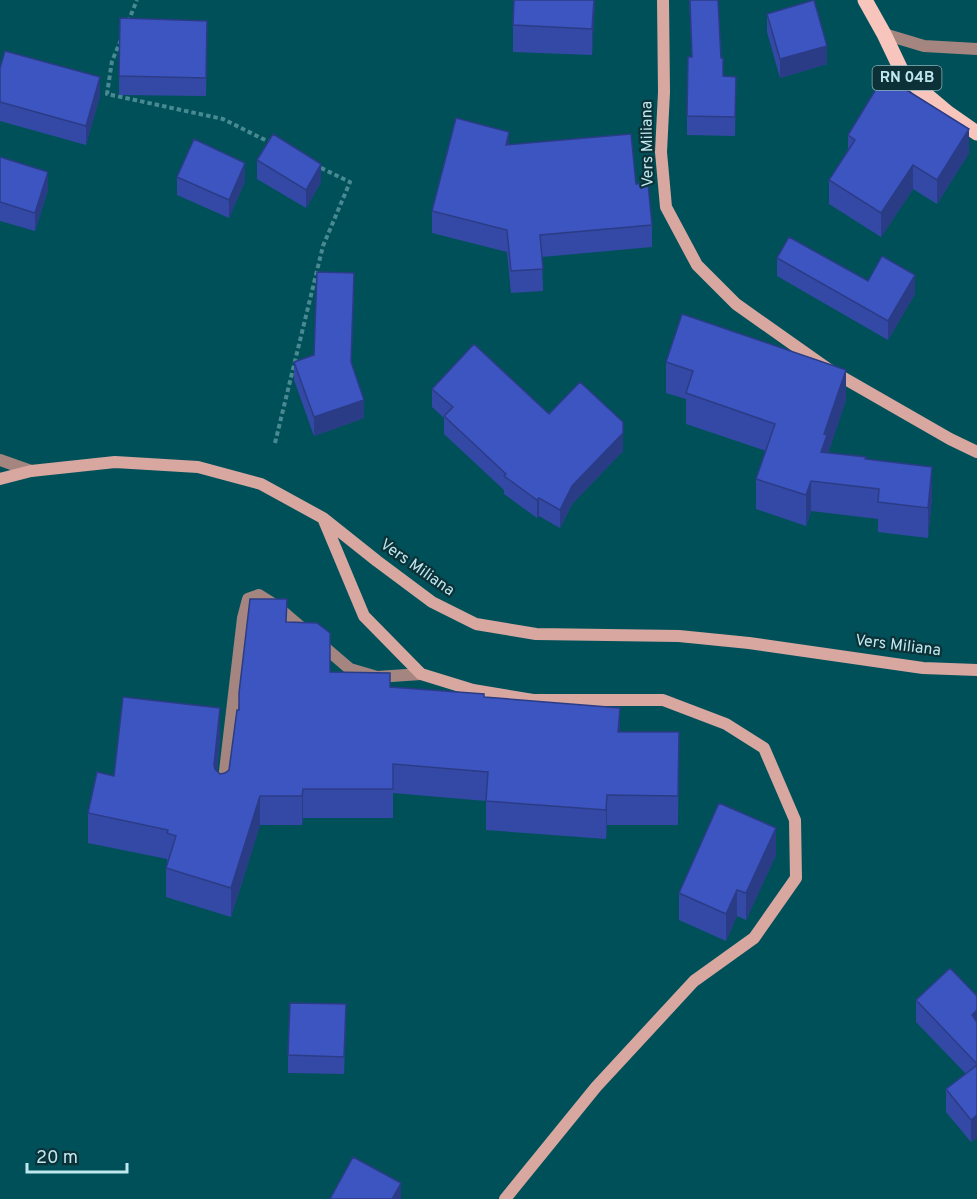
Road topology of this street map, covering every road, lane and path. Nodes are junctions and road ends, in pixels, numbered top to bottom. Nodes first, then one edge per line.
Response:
1 (137, 0) edge
2 (663, 0) edge
3 (865, 0) edge
4 (884, 34) junction
5 (977, 49) edge
6 (977, 133) edge
7 (276, 146) edge
8 (308, 161) edge
9 (275, 443) dead end
10 (977, 452) edge
11 (0, 460) edge
12 (31, 471) junction
13 (0, 479) edge
14 (324, 518) junction
15 (977, 670) edge
16 (421, 674) junction
17 (222, 795) edge
18 (505, 1199) edge

1 - 7 path
2 - 10 main road, Vers Miliana
3 - 4 main road, RN 04B
4 - 5 street
4 - 6 main road, RN 04B
8 - 9 path
11 - 12 street
12 - 13 main road, Vers Miliana
12 - 14 main road, Vers Miliana
14 - 15 main road, Vers Miliana
14 - 16 main road
16 - 17 street
16 - 18 main road

